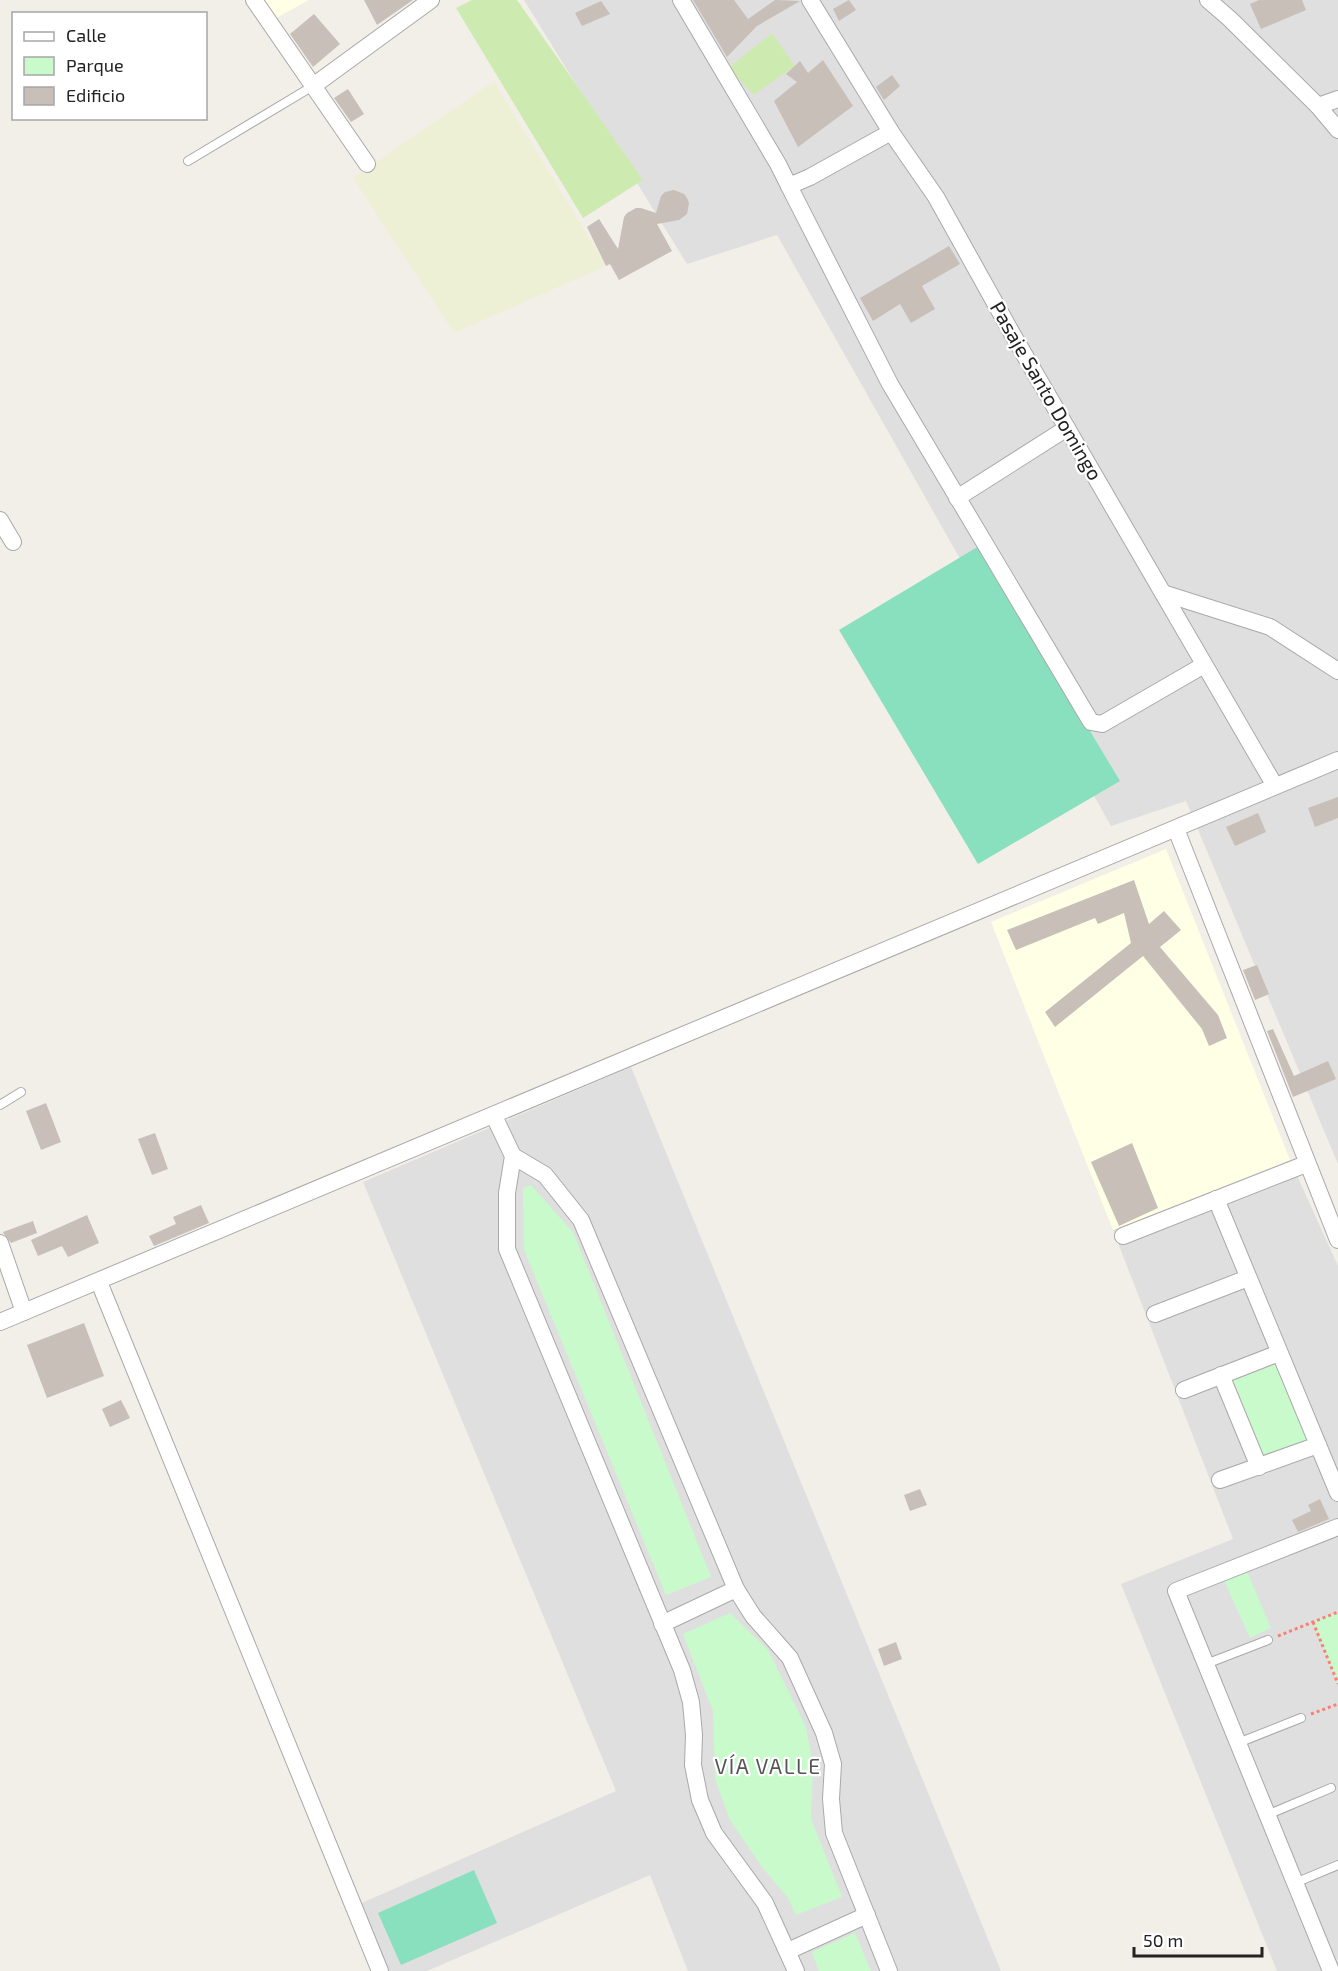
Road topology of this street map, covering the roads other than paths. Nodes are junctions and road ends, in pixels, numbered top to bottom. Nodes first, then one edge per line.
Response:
1 (254, 0) edge
2 (431, 0) edge
3 (681, 0) edge
4 (810, 0) edge
5 (1208, 0) edge
6 (313, 86) junction
7 (1338, 99) edge
8 (1318, 106) junction
9 (1338, 130) edge
10 (891, 132) junction
11 (188, 161) dead end
12 (367, 164) dead end
13 (789, 186) junction
14 (1067, 428) junction
15 (957, 498) junction
16 (0, 520) edge
17 (13, 542) dead end
18 (1163, 593) junction
19 (1204, 665) junction
20 (1338, 671) edge
21 (1338, 760) edge
22 (1275, 786) junction
23 (1176, 829) junction
24 (21, 1092) dead end
25 (0, 1105) edge
26 (494, 1116) junction
27 (513, 1156) junction
28 (1306, 1164) junction
29 (1216, 1199) junction
30 (1123, 1236) dead end
31 (1338, 1240) edge
32 (0, 1243) edge
33 (1248, 1278) junction
34 (99, 1282) junction
35 (24, 1312) junction
36 (1155, 1314) dead end
37 (0, 1322) edge
38 (1279, 1353) junction
39 (1221, 1375) junction
40 (1184, 1390) dead end
41 (1318, 1445) junction
42 (1258, 1467) junction
43 (1220, 1480) dead end
44 (1338, 1493) edge
45 (1338, 1527) edge
46 (736, 1589) junction
47 (662, 1624) junction
48 (1268, 1640) road end
49 (1206, 1664) junction
50 (1301, 1718) road end
51 (1238, 1743) junction
52 (1330, 1788) dead end
53 (1267, 1815) junction
54 (1338, 1865) edge
55 (1295, 1883) junction
56 (867, 1916) junction
57 (788, 1951) junction
58 (1332, 1966) edge
59 (380, 1971) edge
60 (796, 1971) edge
61 (889, 1971) edge

1 - 6 street
2 - 6 street
3 - 13 street
4 - 10 street, Pasaje Santo Domingo
5 - 8 street
6 - 11 lane
6 - 12 street
7 - 8 street
8 - 9 street
10 - 13 street
10 - 14 street, Pasaje Santo Domingo
13 - 15 street
14 - 15 street
14 - 18 street, Pasaje Santo Domingo
15 - 19 street
16 - 17 street
18 - 19 street, Pasaje Santo Domingo
18 - 20 street
19 - 22 street, Pasaje Santo Domingo
21 - 22 street
22 - 23 street
23 - 26 street
23 - 28 street
24 - 25 lane
26 - 27 street
26 - 34 street
27 - 46 street
27 - 47 street
28 - 29 street
28 - 31 street
29 - 30 street
29 - 33 street
32 - 35 street
33 - 36 street
33 - 38 street
34 - 35 street
34 - 59 street
35 - 37 street
38 - 39 street
38 - 41 street
39 - 40 street
39 - 42 street
41 - 42 street
41 - 44 street
42 - 43 street
45 - 49 street
46 - 47 street
46 - 56 street
47 - 57 street
48 - 49 lane
49 - 51 street
50 - 51 lane
51 - 53 street
52 - 53 lane
53 - 55 street
54 - 55 lane
55 - 58 street
56 - 57 street
56 - 61 street
57 - 60 street

